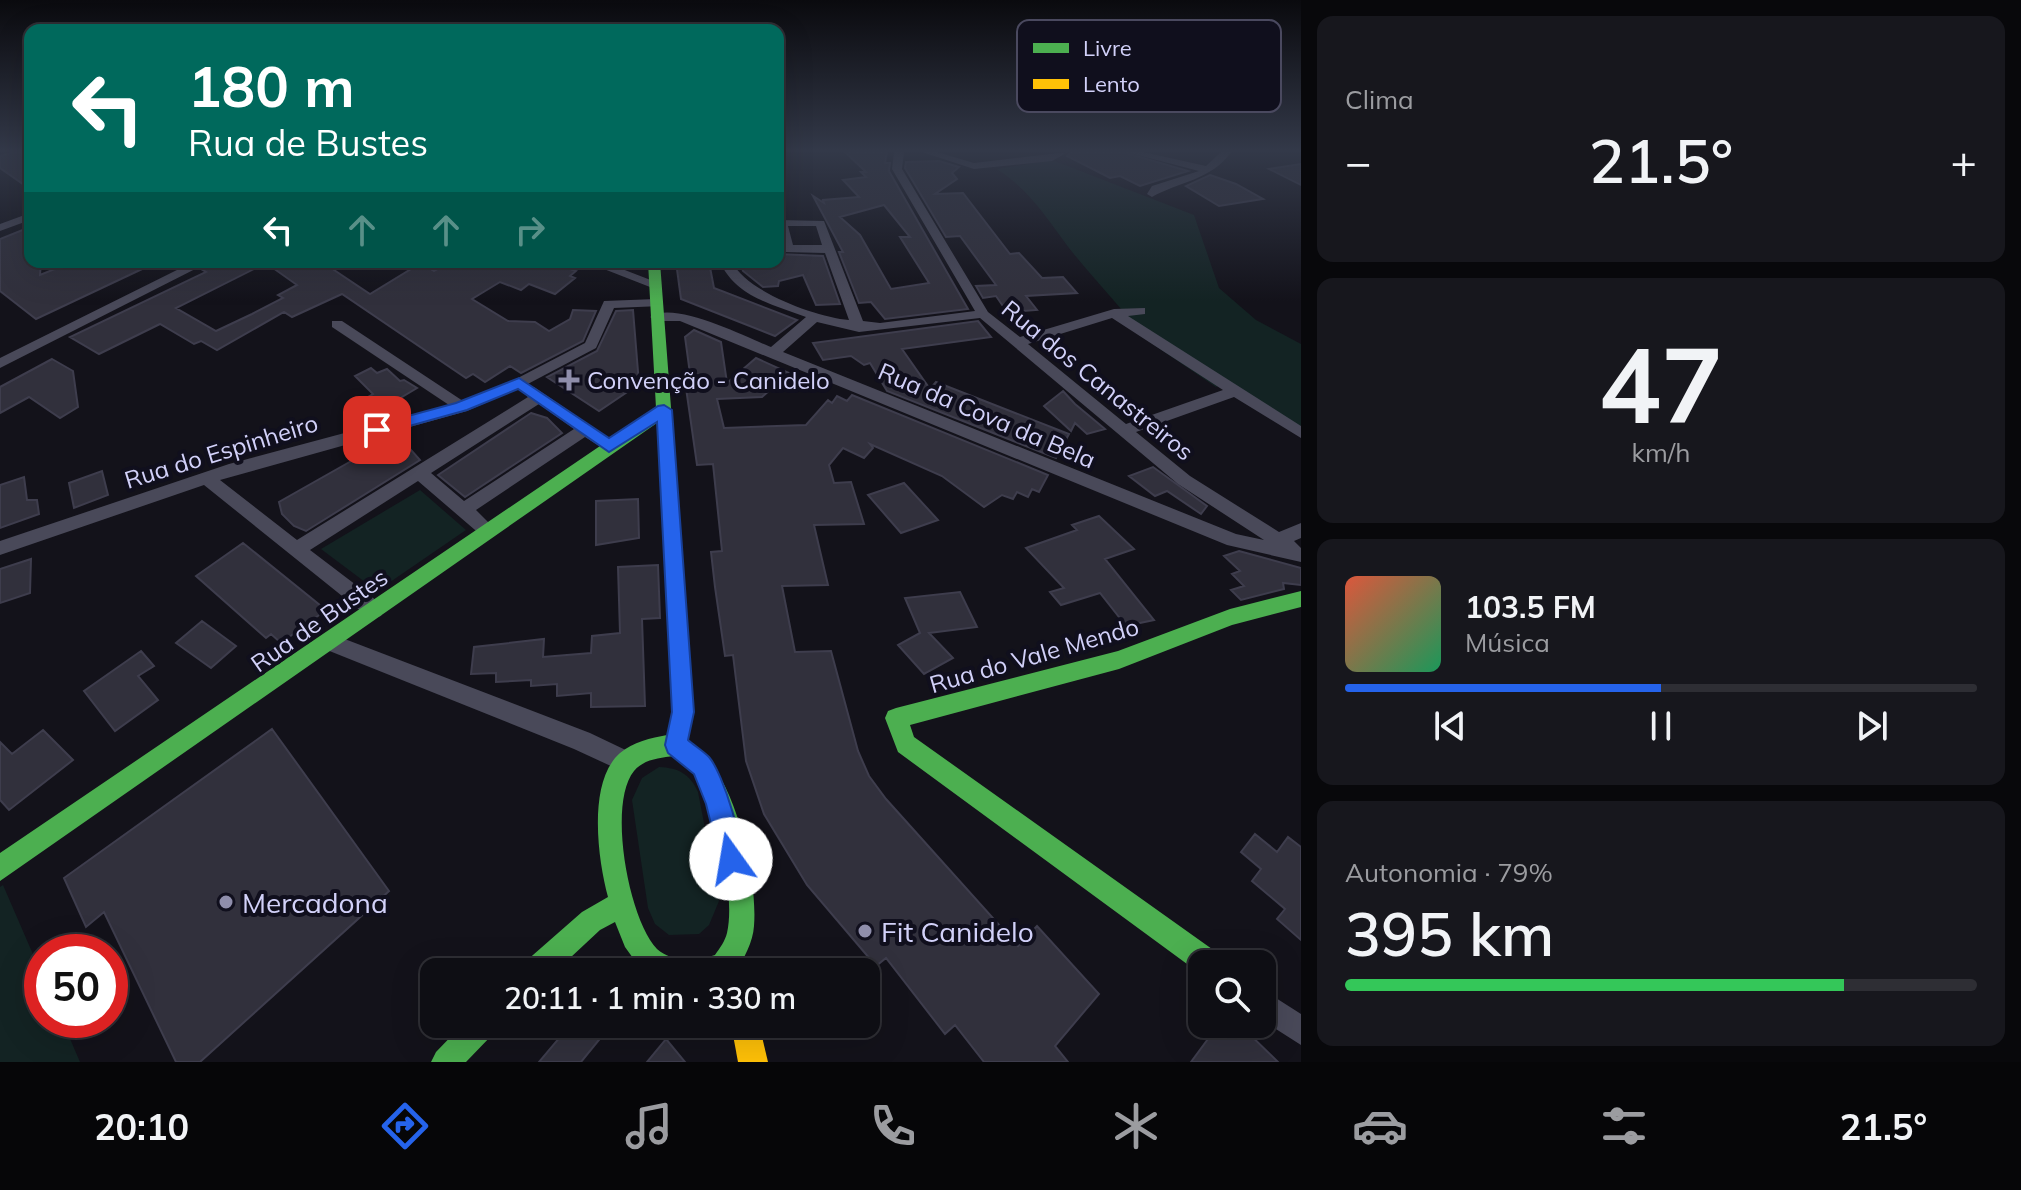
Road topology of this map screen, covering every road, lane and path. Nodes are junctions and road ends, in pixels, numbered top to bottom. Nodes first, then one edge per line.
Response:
1 (916, 202) edge
2 (24, 217) edge
3 (24, 218) edge
4 (0, 221) edge
5 (784, 223) edge
6 (0, 228) edge
7 (784, 236) edge
8 (830, 249) junction
9 (191, 268) edge
10 (602, 268) edge
11 (654, 268) edge
12 (729, 268) edge
13 (656, 302) junction
14 (1140, 311) dead end
15 (1114, 313) junction
16 (983, 314) junction
17 (813, 318) junction
18 (337, 324) dead end
19 (859, 328) junction
20 (1018, 342) junction
21 (773, 353) junction
22 (0, 364) edge
23 (519, 383) junction
24 (1236, 391) junction
25 (539, 397) junction
26 (462, 407) junction
27 (664, 410) junction
28 (585, 429) junction
29 (1124, 430) junction
30 (1301, 433) edge
31 (609, 446) junction
32 (419, 472) junction
33 (206, 478) junction
34 (463, 510) junction
35 (1301, 530) edge
36 (488, 531) junction
37 (1278, 540) junction
38 (0, 548) edge
39 (297, 549) junction
40 (1301, 554) edge
41 (1301, 599) edge
42 (374, 610) junction
43 (329, 642) junction
44 (676, 745) junction
45 (626, 762) junction
46 (0, 868) edge
47 (623, 903) junction
48 (1190, 950) edge
49 (550, 958) edge
50 (647, 958) edge
51 (729, 958) edge
52 (1276, 1013) edge
53 (1301, 1031) edge
54 (469, 1038) edge
55 (748, 1038) edge
56 (446, 1062) edge
57 (753, 1062) edge

1 - 16 street, Rua dos Canastreiros
2 - 4 street
3 - 6 street
5 - 8 street
7 - 8 street
8 - 19 street
9 - 22 street
10 - 13 street
11 - 13 main road
12 - 17 street
13 - 21 street, Rua da Cova da Bela
13 - 23 street, Rua do Espinheiro
13 - 27 main road
14 - 15 street
15 - 20 street
15 - 24 street
16 - 19 street
16 - 20 street, Rua dos Canastreiros
17 - 19 street
17 - 21 street
18 - 26 street
20 - 29 street, Rua dos Canastreiros
21 - 40 street, Rua da Cova da Bela
23 - 25 street
23 - 26 street, Rua do Espinheiro
24 - 29 street
24 - 30 street
25 - 28 street
25 - 32 street
26 - 33 street, Rua do Espinheiro
27 - 31 main road, Rua de Bustes
27 - 44 main road
28 - 31 street
28 - 34 street
29 - 37 street, Rua dos Canastreiros
31 - 36 main road, Rua de Bustes
32 - 34 street
32 - 39 street
33 - 38 street, Rua do Espinheiro
33 - 39 street
34 - 36 street
35 - 37 street
36 - 42 main road, Rua de Bustes
37 - 40 street, Rua dos Canastreiros
39 - 42 street
41 - 48 main road, Rua do Vale Mendo
42 - 43 main road, Rua de Bustes
43 - 45 street
43 - 46 main road, Rua de Bustes
44 - 45 main road
44 - 51 main road
45 - 47 main road
47 - 49 main road
47 - 50 main road
52 - 53 street
54 - 56 main road
55 - 57 main road

